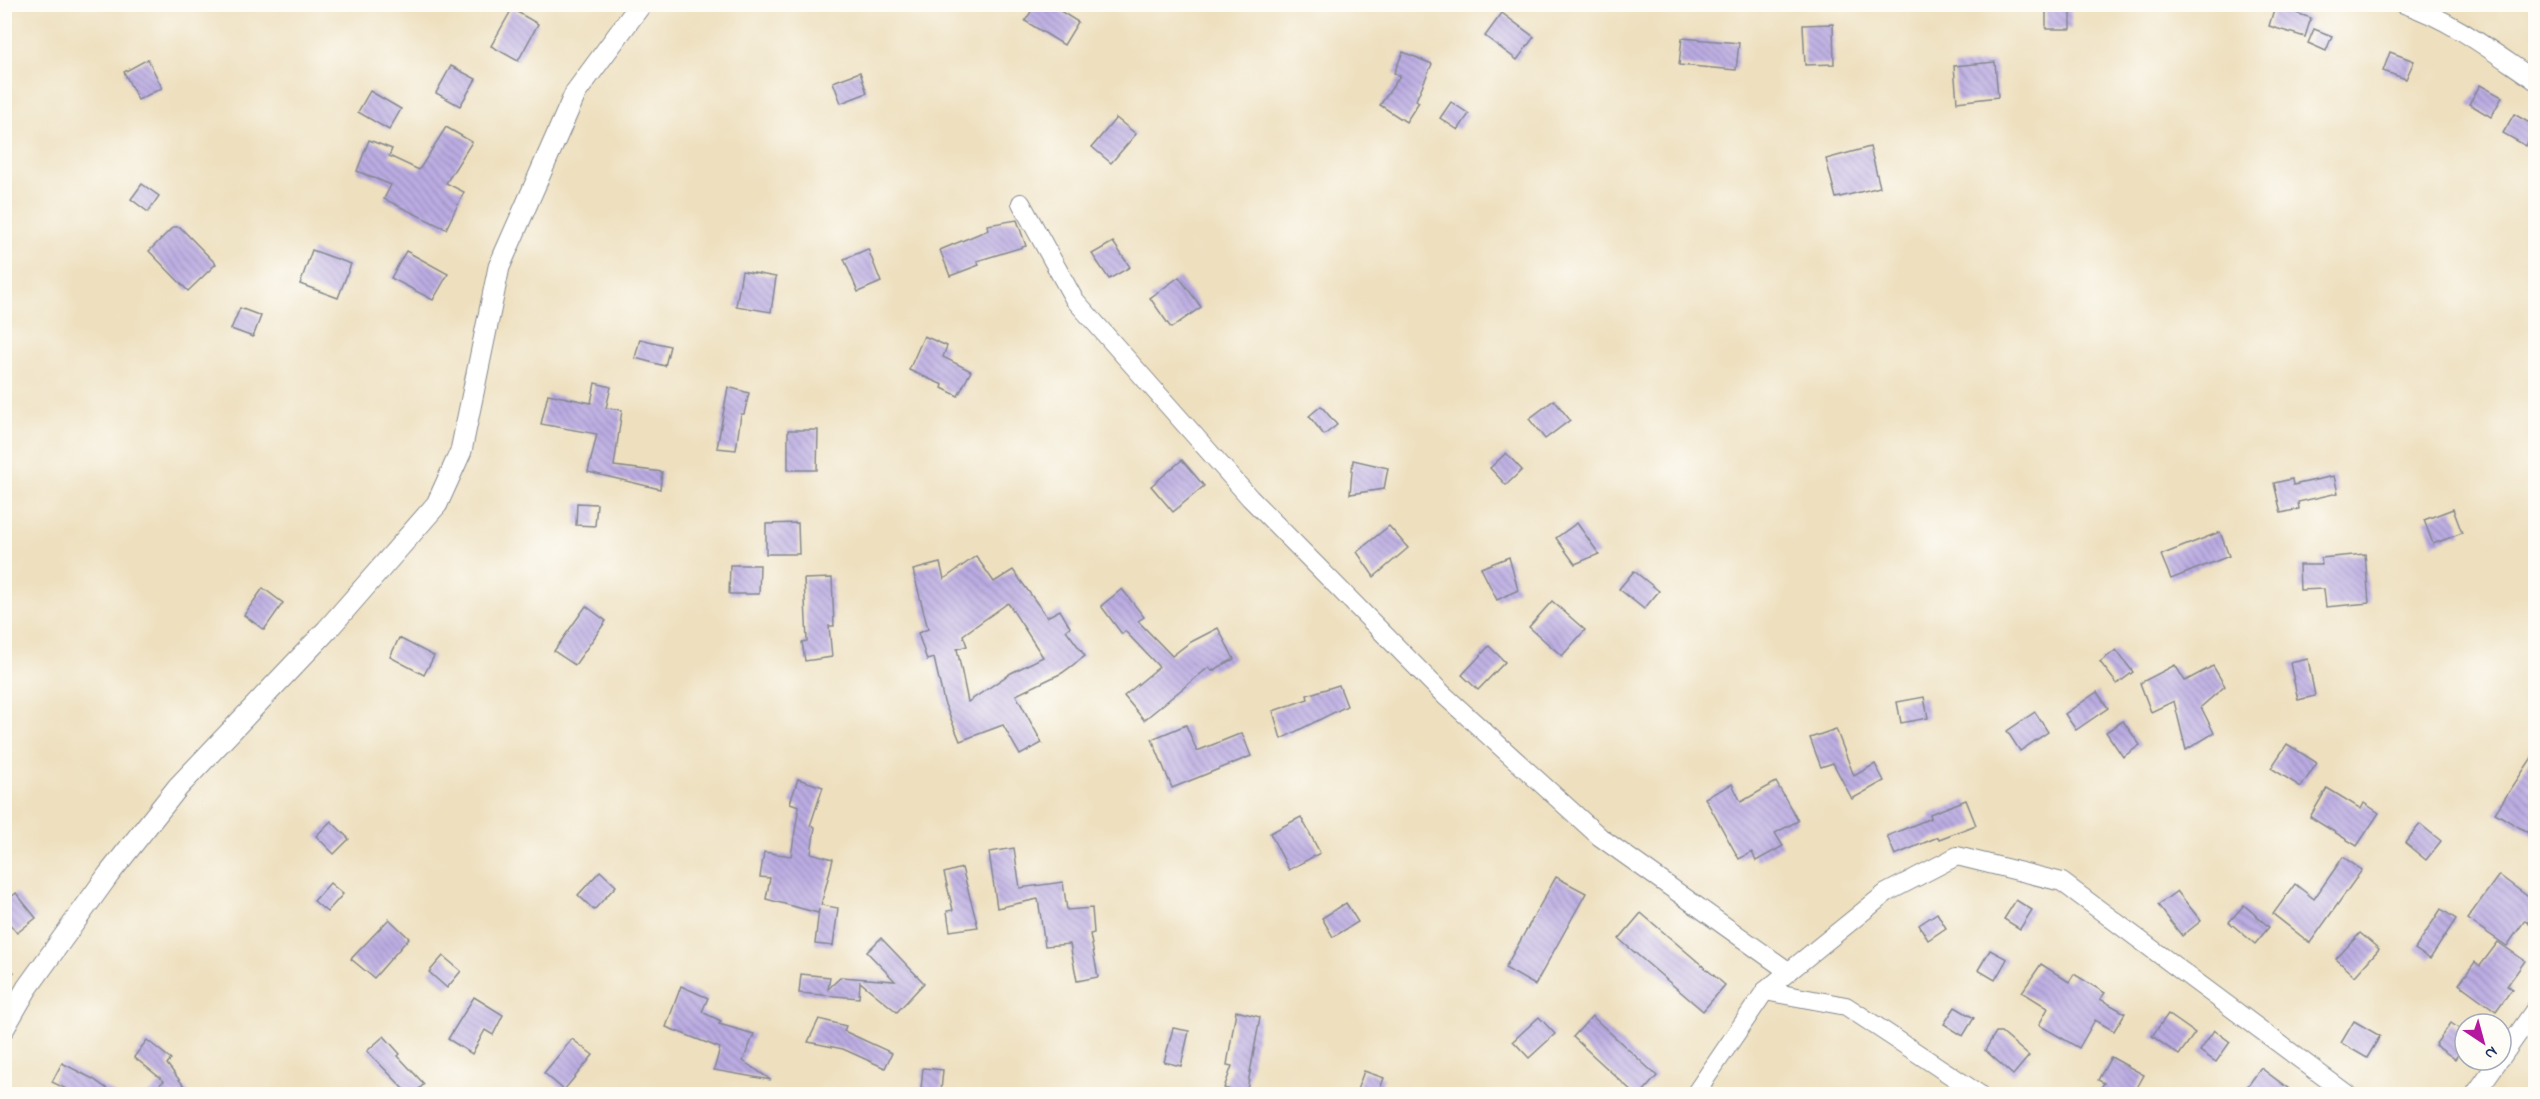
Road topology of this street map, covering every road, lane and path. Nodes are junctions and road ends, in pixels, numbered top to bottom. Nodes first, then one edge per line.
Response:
1 (641, 4) edge
2 (2404, 4) edge
3 (2535, 81) edge
4 (1022, 202) dead end
5 (1788, 971) junction
6 (1765, 991) junction
7 (2535, 1008) edge
8 (4, 1028) edge
9 (2513, 1040) edge
10 (2491, 1072) edge
11 (1695, 1095) edge
12 (1979, 1095) edge
13 (2347, 1095) edge
14 (2475, 1095) edge

1 - 8 street
2 - 3 street
4 - 5 street
5 - 6 street
5 - 13 street
6 - 11 street
6 - 12 street
7 - 9 street
10 - 14 street

